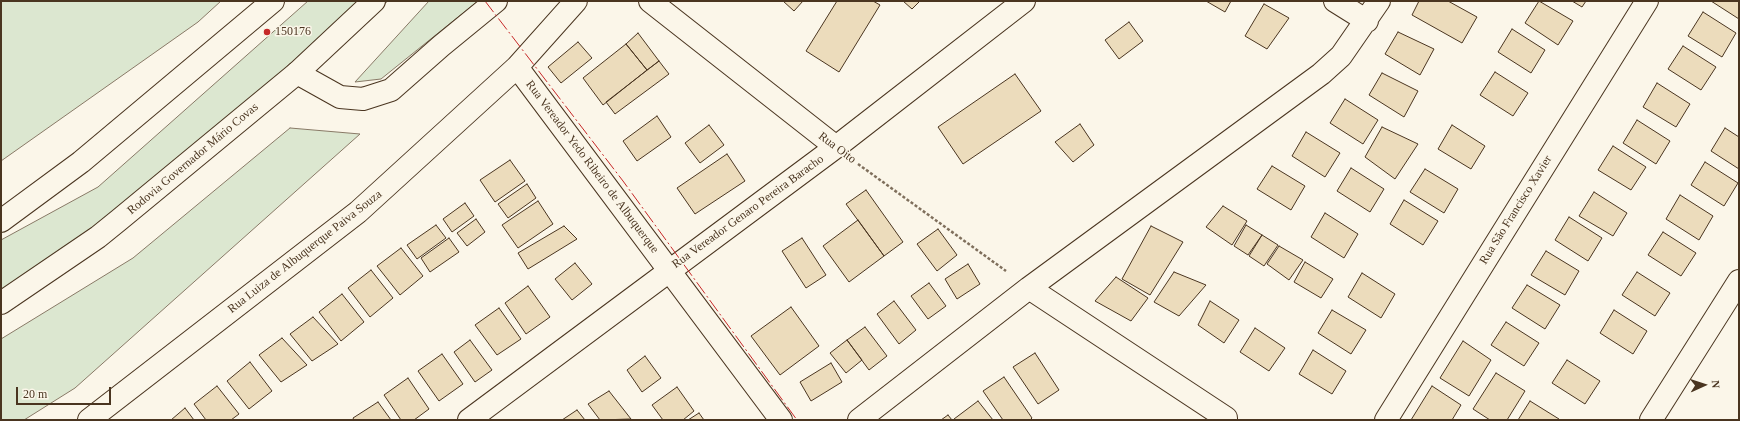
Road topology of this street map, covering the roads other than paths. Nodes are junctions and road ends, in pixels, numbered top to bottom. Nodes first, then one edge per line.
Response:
1 (273, 1) edge
2 (374, 1) edge
3 (496, 1) edge
4 (576, 1) edge
5 (650, 1) edge
6 (1024, 1) edge
7 (1335, 1) edge
8 (1379, 1) edge
9 (1647, 1) edge
10 (1367, 21) junction
11 (517, 67) junction
12 (297, 72) junction
13 (836, 147) junction
14 (1, 221) edge
15 (670, 270) junction
16 (1739, 281) edge
17 (1029, 288) junction
18 (1, 302) edge
19 (89, 420) edge
20 (469, 420) edge
21 (781, 420) edge
22 (859, 420) edge
23 (1226, 420) edge
24 (1386, 420) edge
25 (1651, 420) edge

1 - 14 main road
2 - 12 main road, Rodovia Governador Mário Covas
3 - 12 main road
4 - 11 main road, Rua Luiza de Albuquerque Paiva Souza
5 - 13 main road, Rua Oito
6 - 13 main road, Rua Vereador Genaro Pereira Baracho
7 - 10 main road
8 - 10 main road
9 - 24 main road, Rua São Francisco Xavier
10 - 17 main road
11 - 15 main road, Rua Vereador Yedo Ribeiro de Albuquerque
11 - 19 main road, Rua Luiza de Albuquerque Paiva Souza
12 - 18 main road, Rodovia Governador Mário Covas
13 - 15 main road, Rua Vereador Genaro Pereira Baracho
15 - 20 main road, Rua Vereador Genaro Pereira Baracho
15 - 21 main road, Rua Vereador Yedo Ribeiro de Albuquerque
16 - 25 main road
17 - 22 main road
17 - 23 main road

